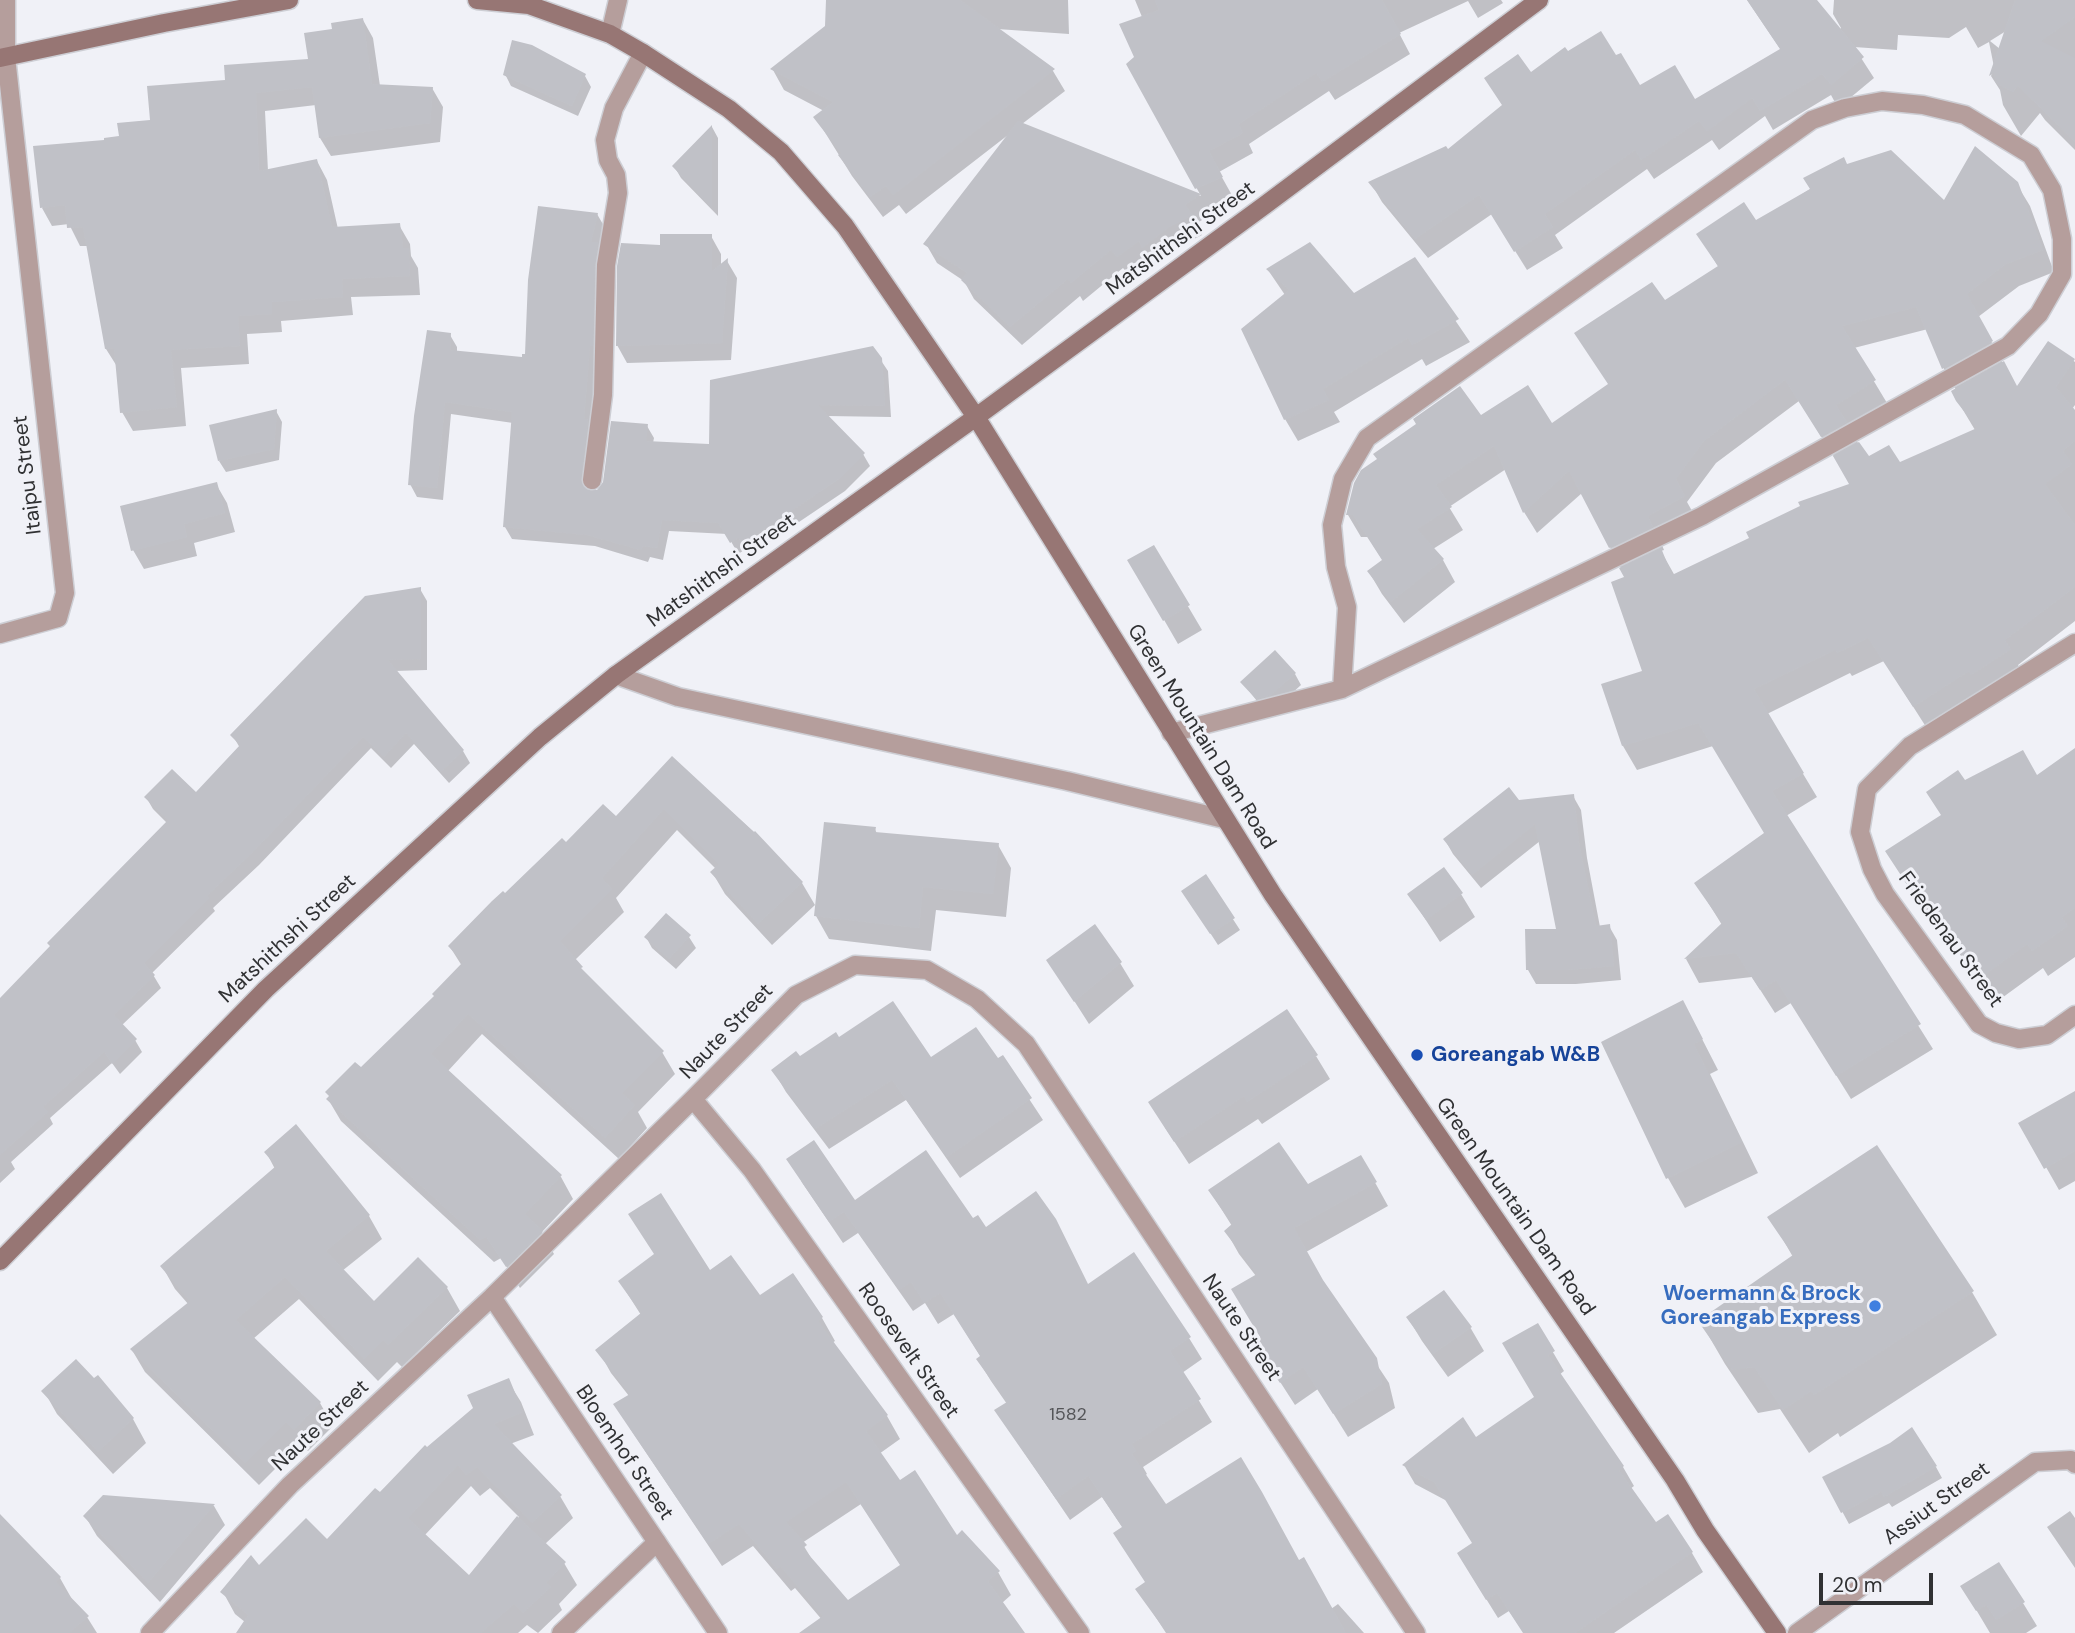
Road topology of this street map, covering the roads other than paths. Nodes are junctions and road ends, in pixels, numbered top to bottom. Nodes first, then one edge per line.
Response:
1 (6, 0) edge
2 (289, 0) edge
3 (477, 0) edge
4 (618, 0) edge
5 (1539, 0) edge
6 (610, 34) junction
7 (643, 53) junction
8 (3, 58) edge
9 (976, 417) junction
10 (592, 480) dead end
11 (0, 634) edge
12 (2075, 643) edge
13 (616, 676) junction
14 (1342, 689) junction
15 (1171, 733) junction
16 (1224, 819) junction
17 (2075, 1016) edge
18 (694, 1099) junction
19 (0, 1261) edge
20 (492, 1297) junction
21 (2074, 1460) edge
22 (657, 1542) junction
23 (150, 1633) edge
24 (561, 1633) edge
25 (718, 1633) edge
26 (1080, 1633) edge
27 (1416, 1633) edge
28 (1777, 1633) edge
29 (1797, 1633) edge

1 - 8 street
2 - 8 street
3 - 6 street, Green Mountain Dam Road
4 - 6 street
5 - 9 street, Matshithshi Street
6 - 7 street, Green Mountain Dam Road
7 - 9 street, Green Mountain Dam Road
7 - 10 street
8 - 11 street, Itaipu Street
9 - 13 street, Matshithshi Street
9 - 15 street, Green Mountain Dam Road
12 - 17 street, Friedenau Street
13 - 16 street
13 - 19 street, Matshithshi Street
14 - 14 street
14 - 15 street
15 - 16 street, Green Mountain Dam Road
16 - 28 street, Green Mountain Dam Road
18 - 20 street, Naute Street
18 - 26 street, Roosevelt Street
18 - 27 street, Naute Street
20 - 22 street, Bloemhof Street
20 - 23 street, Naute Street
21 - 29 street, Assiut Street
22 - 24 street
22 - 25 street, Bloemhof Street

